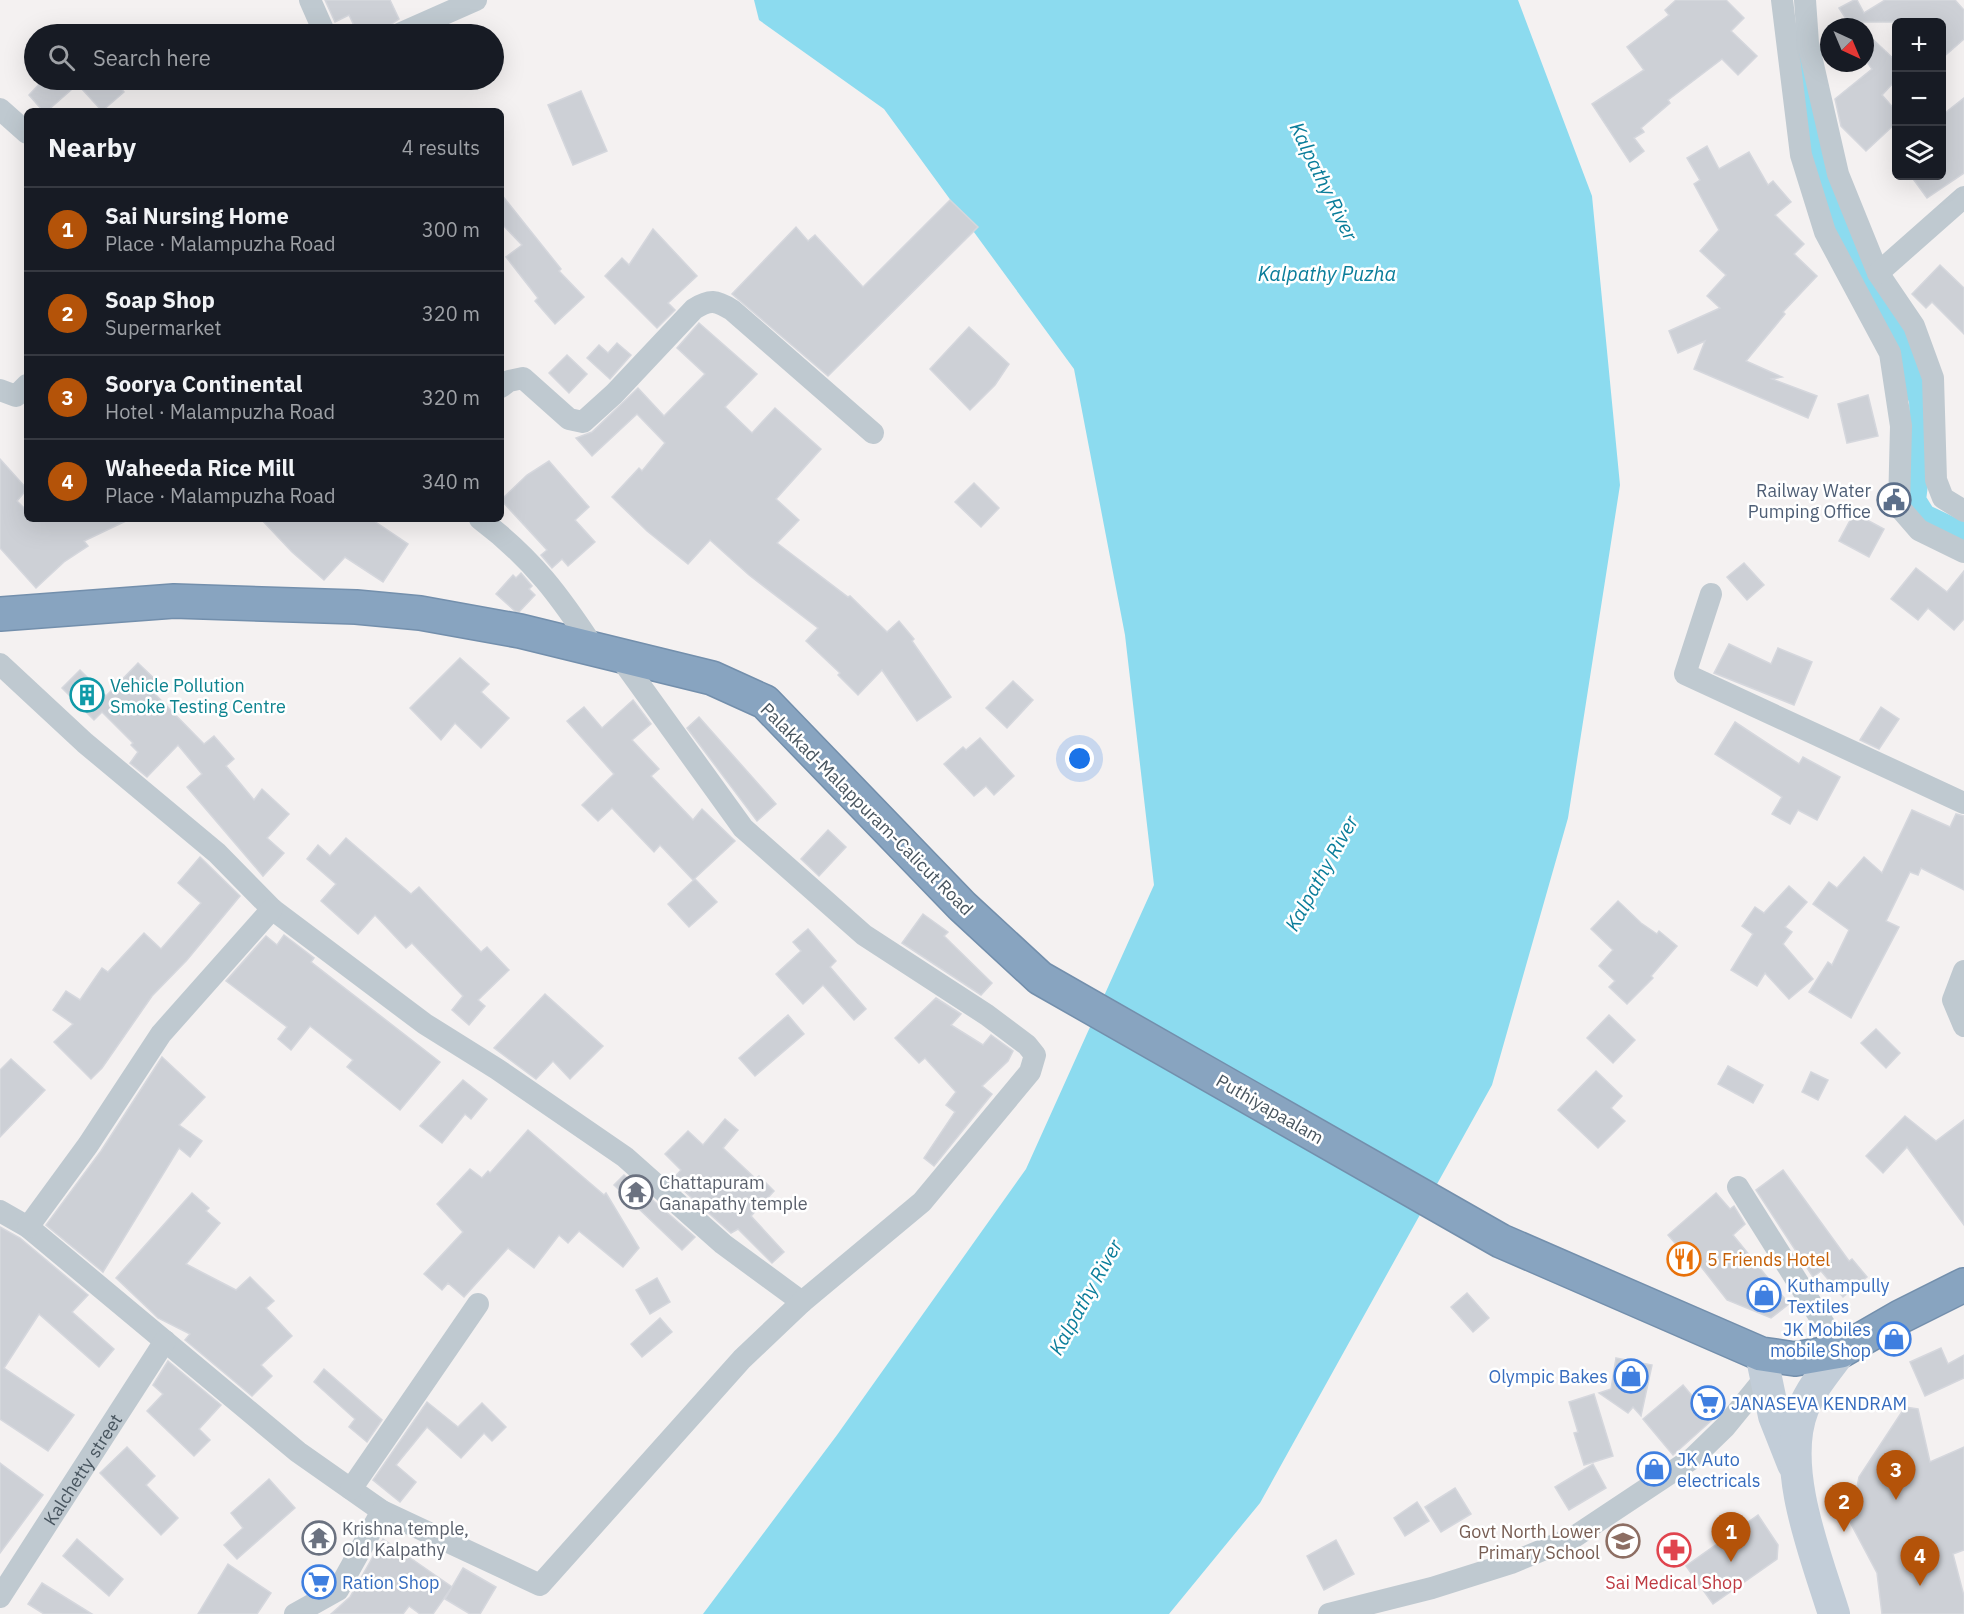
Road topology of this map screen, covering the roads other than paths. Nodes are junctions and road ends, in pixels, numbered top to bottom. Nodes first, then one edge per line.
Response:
1 (310, 0) edge
2 (476, 0) edge
3 (1782, 0) edge
4 (1805, 0) edge
5 (321, 24) edge
6 (422, 24) edge
7 (0, 109) edge
8 (24, 130) edge
9 (1964, 197) edge
10 (1878, 273) junction
11 (504, 385) edge
12 (24, 388) edge
13 (0, 390) edge
14 (873, 433) dead end
15 (1964, 511) edge
16 (484, 522) edge
17 (1964, 552) edge
18 (1711, 594) dead end
19 (0, 615) edge
20 (608, 654) junction
21 (0, 664) edge
22 (1964, 803) edge
23 (272, 909) junction
24 (1964, 971) edge
25 (1040, 978) joint
26 (1964, 1026) edge
27 (1738, 1187) dead end
28 (0, 1211) edge
29 (28, 1227) junction
30 (1964, 1285) edge
31 (802, 1302) junction
32 (478, 1304) dead end
33 (165, 1341) junction
34 (1841, 1351) junction
35 (1763, 1366) junction
36 (1795, 1467) junction
37 (351, 1489) junction
38 (382, 1511) junction
39 (0, 1597) edge
40 (295, 1614) edge
41 (1329, 1614) edge
42 (1834, 1614) edge

1 - 5 street
2 - 6 street
3 - 17 street
4 - 10 street
7 - 8 street
9 - 10 street
10 - 15 street
11 - 14 street
12 - 13 street
16 - 20 street
18 - 22 street
19 - 20 highway, Palakkad-Malappuram-Calicut Road
20 - 25 highway, Palakkad-Malappuram-Calicut Road
20 - 31 street
21 - 23 street
23 - 29 street
23 - 31 street
24 - 26 street
25 - 35 highway, Puthiyapaalam
27 - 34 street
28 - 29 street
29 - 33 street
30 - 34 highway
31 - 38 street
32 - 37 street
33 - 37 street
33 - 39 street, Kalchetty street
34 - 35 highway
34 - 36 main road
35 - 36 main road
35 - 41 street
36 - 42 main road
37 - 38 street
38 - 40 street

